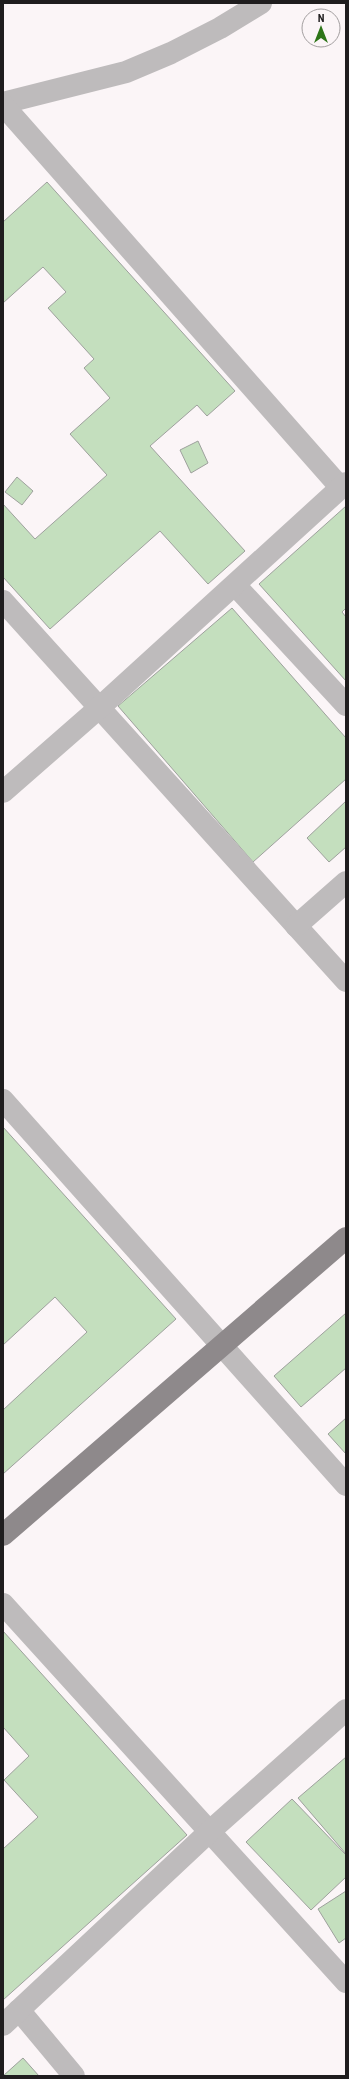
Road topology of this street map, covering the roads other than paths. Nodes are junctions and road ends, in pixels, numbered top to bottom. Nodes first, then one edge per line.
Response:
1 (261, 3) edge
2 (3, 104) edge
3 (343, 486) edge
4 (235, 585) junction
5 (3, 601) edge
6 (346, 706) edge
7 (99, 708) junction
8 (3, 792) edge
9 (346, 882) edge
10 (296, 926) junction
11 (346, 981) edge
12 (3, 1100) edge
13 (346, 1238) edge
14 (221, 1346) junction
15 (346, 1485) edge
16 (3, 1535) edge
17 (3, 1604) edge
18 (346, 1710) edge
19 (209, 1832) junction
20 (346, 1982) edge
21 (19, 2010) junction
22 (3, 2025) edge
23 (74, 2076) edge

1 - 2 street
2 - 3 street
3 - 4 street
4 - 6 street
4 - 7 street
5 - 7 street
7 - 8 street
7 - 10 street
9 - 10 street
10 - 11 street
12 - 14 street
13 - 14 main road
14 - 15 street
14 - 16 main road
17 - 19 street
18 - 19 street
19 - 20 street
19 - 21 street
21 - 22 street
21 - 23 street

